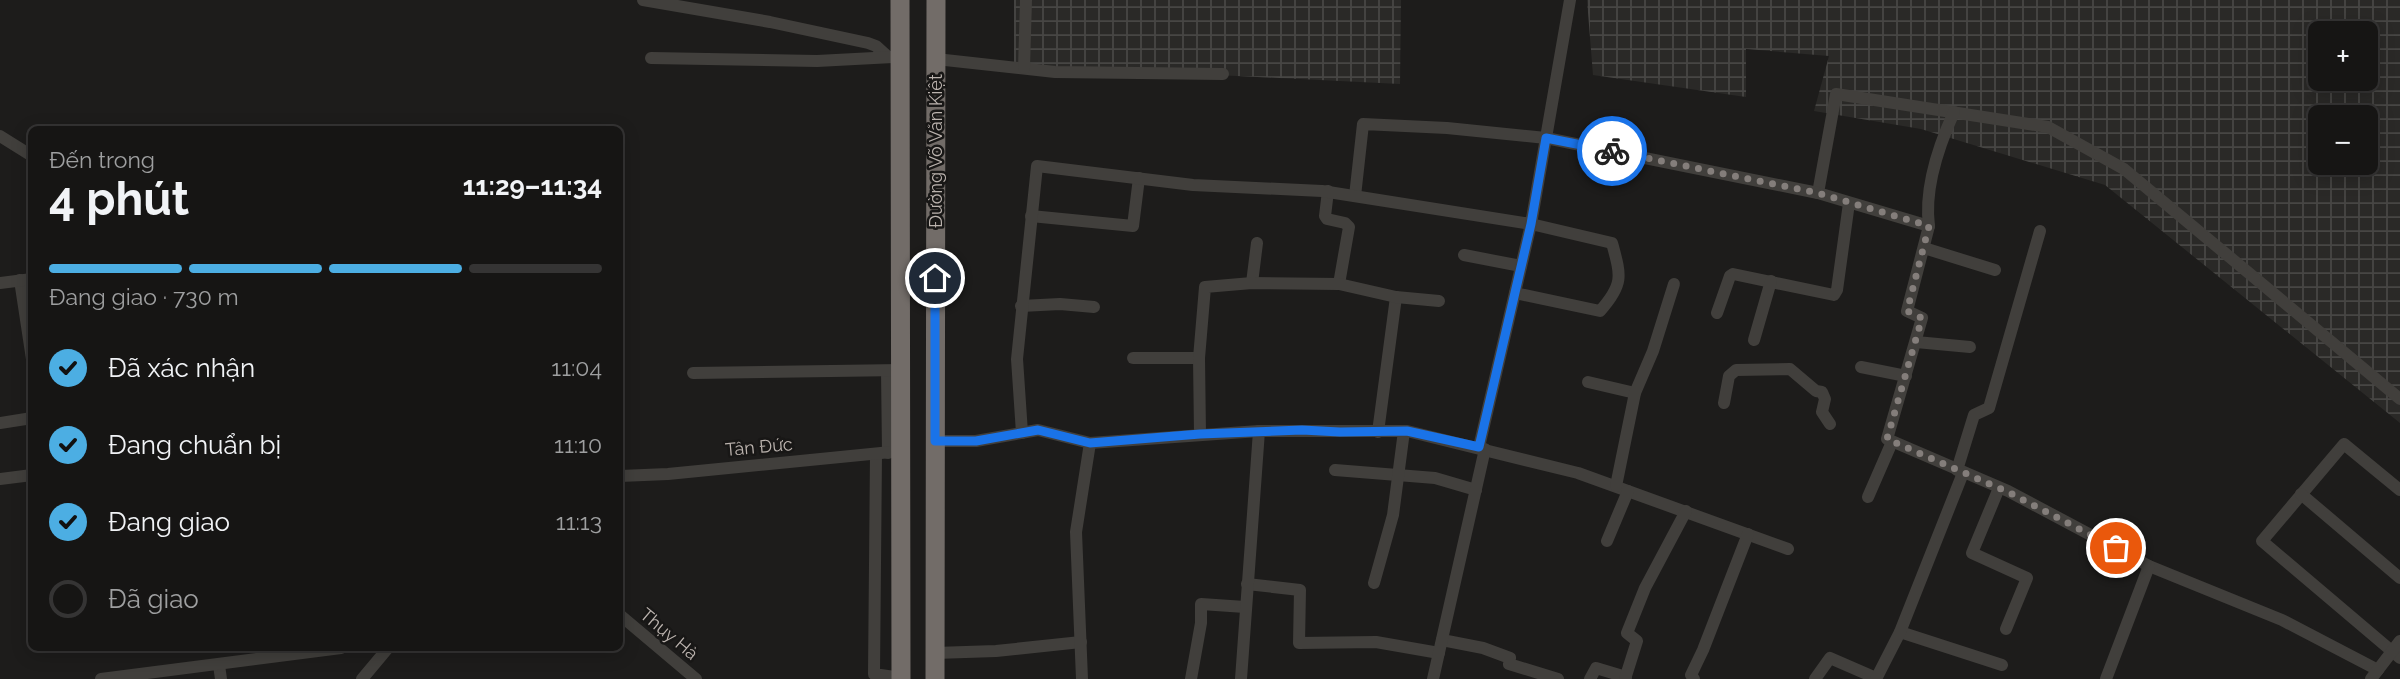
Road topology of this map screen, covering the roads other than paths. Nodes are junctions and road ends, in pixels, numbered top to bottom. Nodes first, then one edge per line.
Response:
1 (643, 0) edge
2 (900, 0) edge
3 (936, 0) edge
4 (1026, 0) edge
5 (1570, 0) edge
6 (894, 57) junction
7 (651, 58) dead end
8 (936, 59) junction
9 (1024, 68) junction
10 (1223, 74) dead end
11 (1954, 112) junction
12 (0, 136) edge
13 (1546, 138) junction
14 (28, 154) edge
15 (1139, 178) junction
16 (1328, 191) junction
17 (1818, 193) junction
18 (1355, 196) junction
19 (1849, 203) junction
20 (1031, 216) junction
21 (1531, 224) junction
22 (1929, 226) junction
23 (2040, 231) dead end
24 (1257, 243) dead end
25 (1924, 248) junction
26 (1464, 255) dead end
27 (1521, 266) junction
28 (1995, 270) dead end
29 (26, 280) edge
30 (1772, 281) junction
31 (0, 283) edge
32 (1252, 283) junction
33 (1339, 284) junction
34 (1674, 284) dead end
35 (1515, 293) junction
36 (1396, 297) junction
37 (1439, 301) dead end
38 (28, 306) edge
39 (1021, 306) junction
40 (1094, 307) dead end
41 (1717, 313) dead end
42 (1754, 340) dead end
43 (1916, 342) junction
44 (1970, 346) dead end
45 (1133, 358) dead end
46 (1199, 358) junction
47 (1861, 367) dead end
48 (894, 371) junction
49 (693, 373) dead end
50 (1906, 376) junction
51 (1588, 382) dead end
52 (1635, 393) junction
53 (2400, 399) edge
54 (1724, 403) dead end
55 (28, 419) edge
56 (0, 423) edge
57 (1830, 424) dead end
58 (1259, 431) junction
59 (1404, 431) junction
60 (1378, 432) junction
61 (1022, 433) junction
62 (1200, 434) junction
63 (935, 441) junction
64 (1892, 442) junction
65 (1090, 443) junction
66 (1482, 448) junction
67 (888, 453) junction
68 (1335, 470) dead end
69 (1960, 471) junction
70 (1400, 474) junction
71 (28, 476) edge
72 (623, 476) edge
73 (0, 479) edge
74 (1615, 486) junction
75 (1999, 488) junction
76 (1476, 490) junction
77 (2400, 490) edge
78 (1628, 491) junction
79 (2301, 494) junction
80 (1868, 497) dead end
81 (1686, 511) junction
82 (1748, 534) junction
83 (1607, 541) dead end
84 (1788, 549) dead end
85 (2149, 566) junction
86 (2400, 578) edge
87 (1374, 583) dead end
88 (1247, 584) junction
89 (1245, 607) junction
90 (623, 618) edge
91 (2006, 629) dead end
92 (1900, 632) junction
93 (1081, 642) junction
94 (1441, 647) junction
95 (2397, 650) edge
96 (319, 651) edge
97 (385, 651) edge
98 (935, 653) junction
99 (219, 665) junction
100 (2002, 665) dead end
101 (2375, 674) edge
102 (137, 676) edge
103 (901, 678) edge
104 (1625, 678) edge
105 (1876, 678) edge
106 (101, 679) edge
107 (221, 679) edge
108 (362, 679) edge
109 (696, 679) edge
110 (935, 679) edge
111 (1082, 679) edge
112 (1191, 679) edge
113 (1241, 679) edge
114 (1433, 679) edge
115 (1558, 679) edge
116 (1590, 679) edge
117 (1694, 679) edge
118 (1815, 679) edge
119 (2106, 679) edge

1 - 6 street
2 - 6 highway, Đường Võ Văn Kiệt
3 - 8 highway, Đường Võ Văn Kiệt
4 - 9 street
5 - 13 street
6 - 7 street
6 - 48 highway, Đường Võ Văn Kiệt
8 - 9 street
8 - 63 highway, Đường Võ Văn Kiệt
9 - 10 street
11 - 17 street
11 - 22 street
11 - 53 street
12 - 14 street
13 - 17 street
13 - 18 street
13 - 21 street
15 - 16 street
15 - 20 street
15 - 20 street
16 - 18 street
16 - 33 street
17 - 19 street
18 - 21 street
19 - 22 street
19 - 30 street
20 - 39 street
21 - 27 street
21 - 35 street
22 - 25 street
23 - 69 street
24 - 32 street
25 - 28 street
25 - 43 street
26 - 27 street
27 - 35 street
29 - 31 street
29 - 38 street
30 - 41 street
30 - 42 street
32 - 33 street
32 - 46 street
33 - 36 street
34 - 52 street
35 - 66 street
36 - 37 street
36 - 60 street
39 - 40 street
39 - 61 street
43 - 44 street
43 - 50 street
45 - 46 street
46 - 62 street
47 - 50 street
48 - 49 street
48 - 67 highway, Đường Võ Văn Kiệt
50 - 64 street
51 - 52 street
52 - 74 street
54 - 57 street
55 - 56 street
58 - 60 street
58 - 62 street
58 - 88 street
59 - 60 street
59 - 66 street
59 - 70 street
61 - 63 street
61 - 65 street
62 - 65 street
63 - 98 highway, Đường Võ Văn Kiệt
64 - 69 street
64 - 80 street
65 - 93 street
66 - 74 street
66 - 76 street
67 - 72 street, Tân Đức
67 - 103 highway, Đường Võ Văn Kiệt
67 - 103 street
68 - 70 street
69 - 75 street
69 - 92 street
70 - 76 street
70 - 87 street
71 - 73 street
74 - 78 street
75 - 85 street
75 - 91 street
76 - 94 street
77 - 79 street
78 - 81 street
78 - 83 street
79 - 86 street
79 - 95 street
81 - 82 street
81 - 104 street
82 - 84 street
82 - 117 street
85 - 101 street
85 - 119 street
88 - 89 street
88 - 94 street
89 - 112 street
89 - 113 street
90 - 109 street, Thụy Hà
92 - 100 street
92 - 105 street
93 - 98 street
93 - 111 street
94 - 114 street
94 - 115 street
95 - 101 street
96 - 99 street
97 - 108 street
98 - 110 highway, Đường Võ Văn Kiệt
99 - 102 street
99 - 107 street
102 - 106 street
104 - 116 street
105 - 118 street

